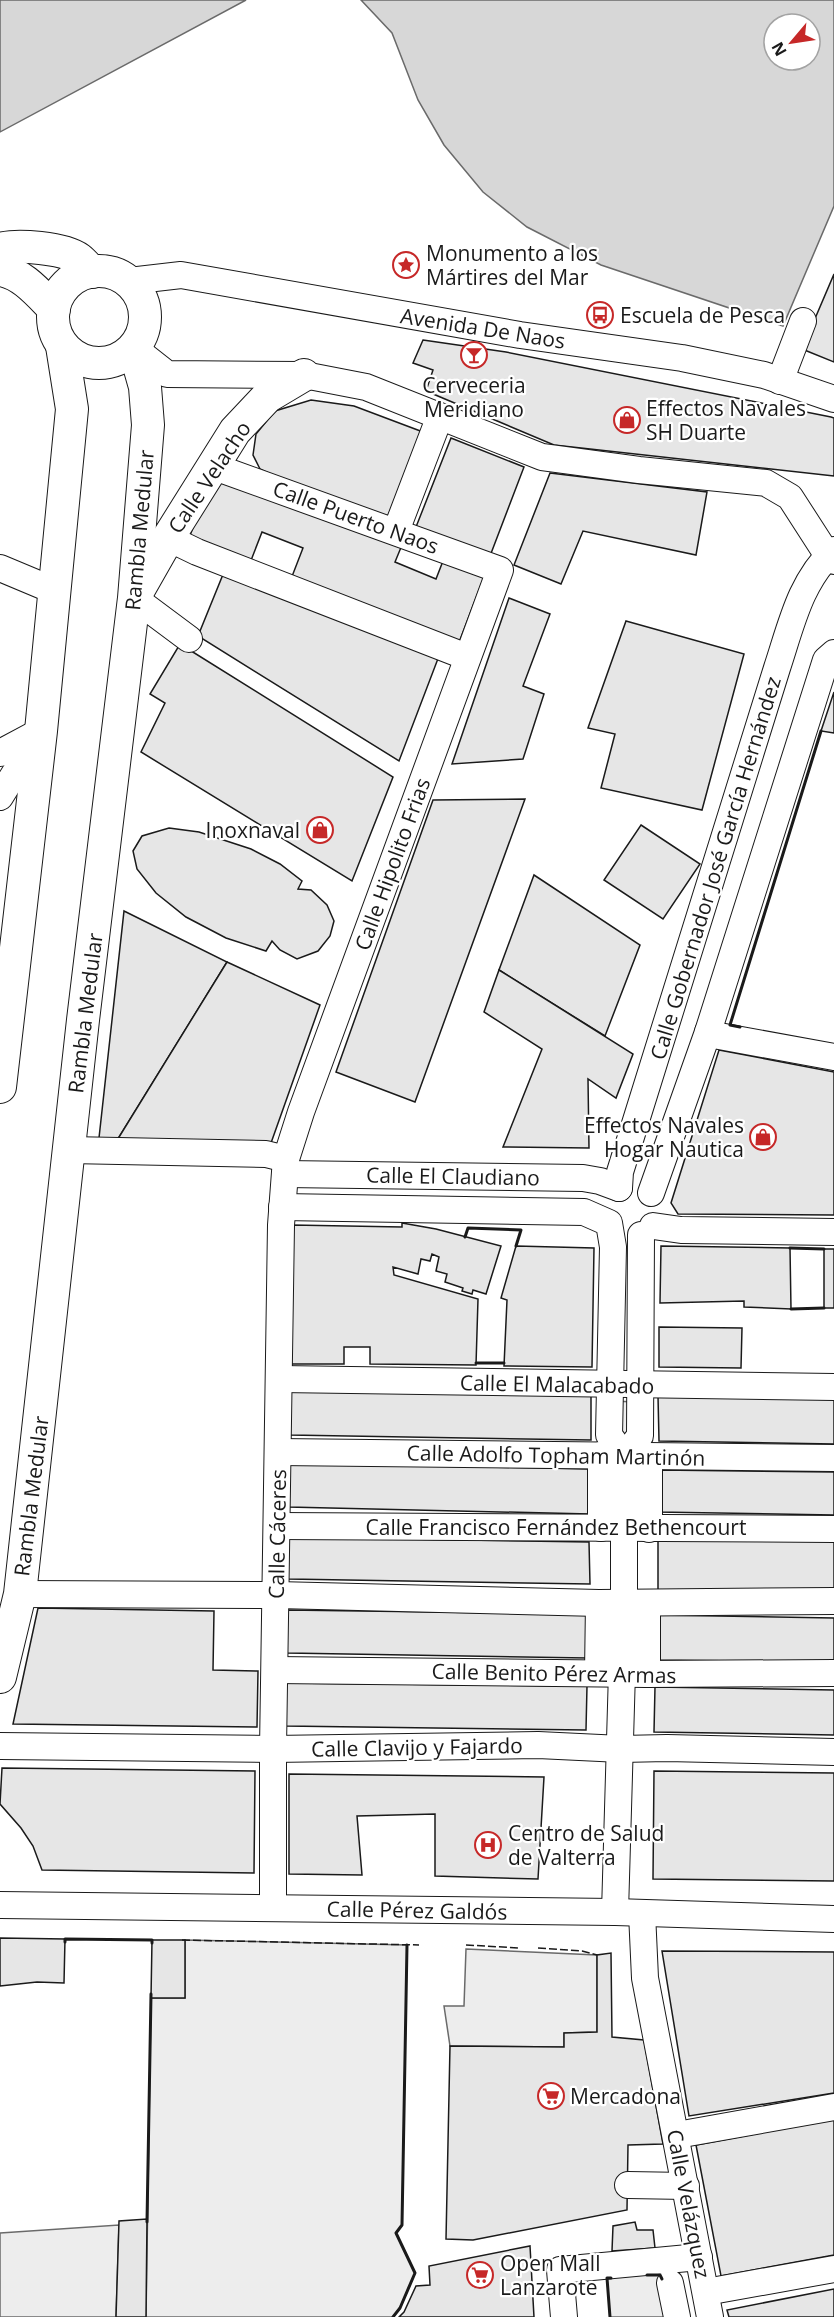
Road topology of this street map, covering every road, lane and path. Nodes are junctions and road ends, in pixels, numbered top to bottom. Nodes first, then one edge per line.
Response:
1 (10, 248) edge
2 (0, 270) edge
3 (92, 272) junction
4 (129, 281) junction
5 (54, 309) junction
6 (803, 321) dead end
7 (62, 346) junction
8 (134, 348) junction
9 (304, 375) junction
10 (780, 381) junction
11 (834, 399) edge
12 (440, 416) junction
13 (212, 466) junction
14 (396, 531) junction
15 (168, 538) junction
16 (832, 556) edge
17 (0, 568) edge
18 (500, 570) joint
19 (55, 591) junction
20 (134, 598) junction
21 (189, 639) dead end
22 (834, 653) edge
23 (467, 657) junction
24 (41, 731) junction
25 (0, 753) edge
26 (0, 797) edge
27 (708, 1032) junction
28 (834, 1057) edge
29 (0, 1087) edge
30 (69, 1150) junction
31 (286, 1167) junction
32 (619, 1188) junction
33 (651, 1193) junction
34 (282, 1207) junction
35 (609, 1223) junction
36 (647, 1231) junction
37 (834, 1232) edge
38 (280, 1379) junction
39 (611, 1385) junction
40 (641, 1385) junction
41 (834, 1387) edge
42 (278, 1452) junction
43 (612, 1455) junction
44 (649, 1456) junction
45 (834, 1458) edge
46 (278, 1526) junction
47 (612, 1528) junction
48 (649, 1528) junction
49 (834, 1529) edge
50 (20, 1593) junction
51 (277, 1595) junction
52 (834, 1602) edge
53 (599, 1603) junction
54 (636, 1603) junction
55 (275, 1670) junction
56 (598, 1673) junction
57 (834, 1673) edge
58 (635, 1674) junction
59 (0, 1677) edge
60 (0, 1746) edge
61 (273, 1749) junction
62 (621, 1749) junction
63 (834, 1752) edge
64 (0, 1905) edge
65 (273, 1908) junction
66 (615, 1912) junction
67 (642, 1913) junction
68 (834, 1919) edge
69 (834, 2106) edge
70 (677, 2135) junction
71 (628, 2185) dead end
72 (686, 2186) junction
73 (699, 2257) junction
74 (834, 2269) edge
75 (670, 2283) dead end
76 (708, 2305) edge
77 (564, 2317) edge
78 (677, 2317) edge

1 - 3 main road
2 - 5 main road
3 - 4 main road
3 - 5 main road
4 - 8 main road
4 - 10 street, Avenida De Naos
5 - 7 main road
6 - 10 street
7 - 8 main road
7 - 19 main road
8 - 9 street
8 - 20 main road, Rambla Medular
9 - 12 street
9 - 13 main road, Calle Velacho
10 - 11 street, Avenida De Naos
12 - 14 street
12 - 16 street
13 - 14 street, Calle Puerto Naos
13 - 15 main road, Calle Velacho
14 - 18 street, Calle Puerto Naos
15 - 20 main road, Calle Velacho
15 - 23 street
16 - 32 street, Calle Gobernador José García Hernández
17 - 19 street
18 - 23 street, Calle Hipolito Frias
19 - 24 main road
20 - 21 street
20 - 30 main road, Rambla Medular
22 - 27 street, Calle Gobernador José García Hernández
23 - 31 street, Calle Hipolito Frias
24 - 25 street
24 - 26 street
24 - 29 main road
27 - 28 street
27 - 33 street, Calle Gobernador José García Hernández
30 - 31 street, Calle El Claudiano
30 - 50 main road, Rambla Medular
31 - 32 street, Calle El Claudiano
31 - 34 street, Calle Cáceres
32 - 33 street
32 - 35 street
33 - 36 street
34 - 35 street, Calle El Claudiano
34 - 38 street, Calle Cáceres
35 - 36 street
35 - 39 street
36 - 37 street
36 - 40 street
38 - 39 street, Calle El Malacabado
38 - 42 street, Calle Cáceres
39 - 40 street, Calle El Malacabado
39 - 43 street
40 - 41 street, Calle El Malacabado
40 - 43 street
42 - 43 street, Calle Adolfo Topham Martinón
42 - 46 street, Calle Cáceres
43 - 44 street, Calle Adolfo Topham Martinón
43 - 47 street
44 - 45 street, Calle Adolfo Topham Martinón
44 - 48 street
46 - 47 street, Calle Francisco Fernández Bethencourt
46 - 51 street, Calle Cáceres
47 - 48 street, Calle Francisco Fernández Bethencourt
47 - 54 street
48 - 49 street, Calle Francisco Fernández Bethencourt
50 - 51 street
50 - 59 main road, Rambla Medular
51 - 53 street
51 - 55 street, Calle Cáceres
52 - 54 street
53 - 54 street
53 - 56 street
54 - 58 street
55 - 56 street, Calle Benito Pérez Armas
55 - 61 street, Calle Cáceres
56 - 58 street, Calle Benito Pérez Armas
57 - 58 street, Calle Benito Pérez Armas
58 - 62 street
60 - 61 street, Calle Clavijo y Fajardo
61 - 62 street, Calle Clavijo y Fajardo
61 - 65 street, Calle Cáceres
62 - 63 street, Calle Clavijo y Fajardo
62 - 66 street
64 - 65 street, Calle Pérez Galdós
65 - 66 street, Calle Pérez Galdós
66 - 67 street, Calle Pérez Galdós
67 - 68 street, Calle Pérez Galdós
67 - 70 street, Calle Velázquez
69 - 70 street
70 - 72 street, Calle Velázquez
71 - 72 street
72 - 73 street, Calle Velázquez
73 - 76 street, Calle Velázquez
73 - 77 street
74 - 76 street
75 - 78 street

